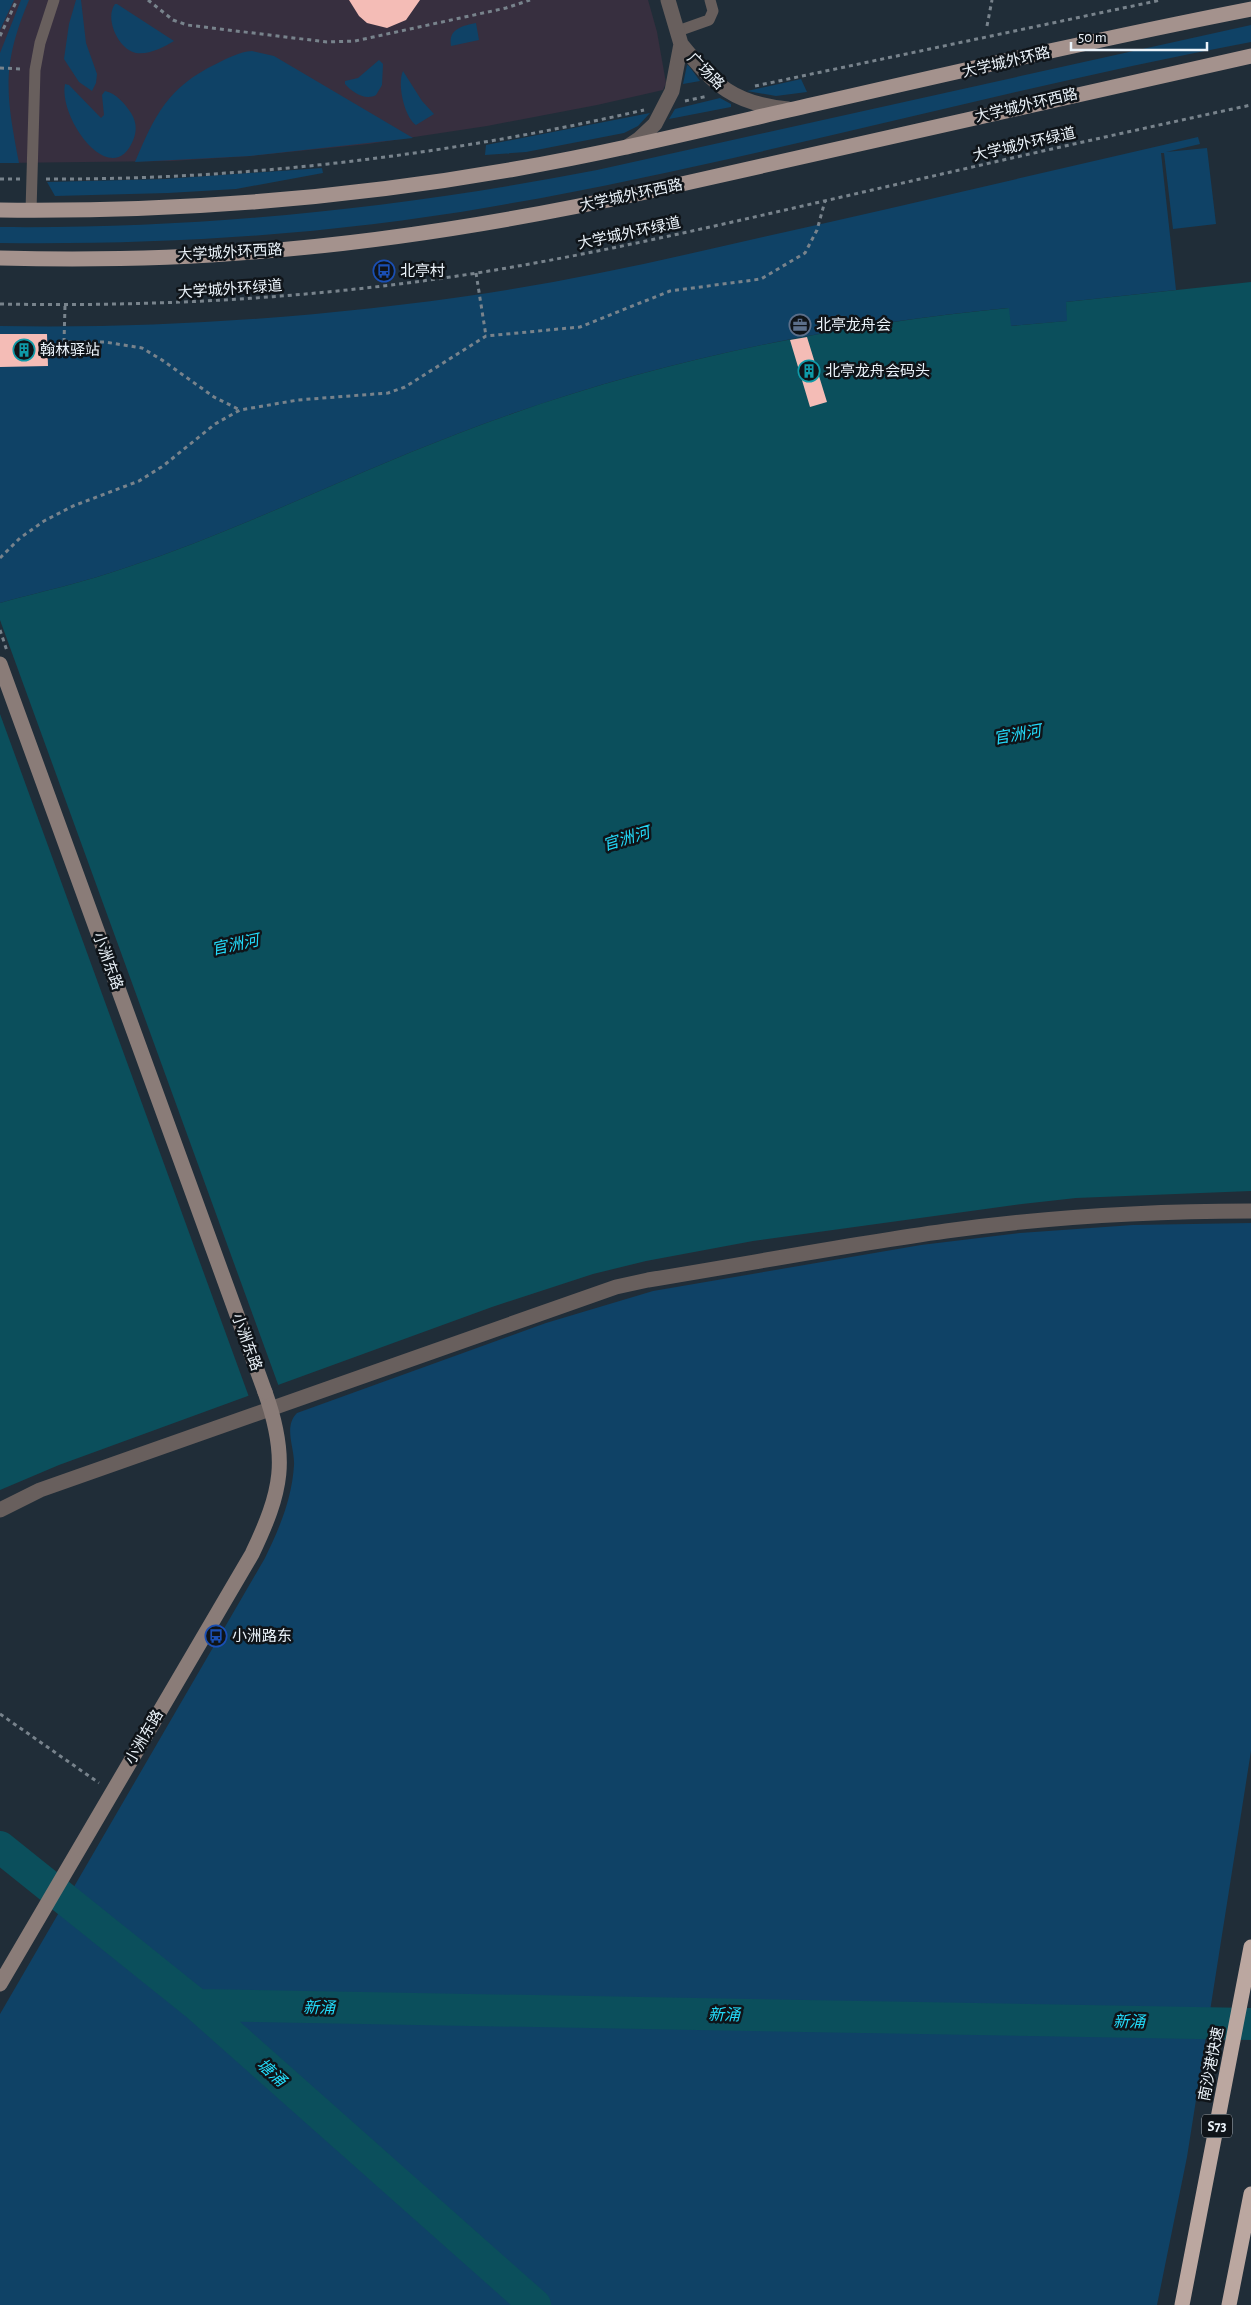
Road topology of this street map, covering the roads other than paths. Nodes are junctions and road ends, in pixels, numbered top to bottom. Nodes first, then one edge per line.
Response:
1 (54, 0) edge
2 (668, 0) edge
3 (710, 0) edge
4 (1251, 9) edge
5 (679, 38) junction
6 (1251, 56) edge
7 (791, 110) junction
8 (628, 147) junction
9 (0, 210) edge
10 (31, 211) junction
11 (0, 258) edge
12 (0, 664) edge
13 (1251, 1211) edge
14 (271, 1410) junction
15 (0, 1510) edge
16 (1251, 1947) edge
17 (0, 1984) edge
18 (1251, 2194) edge
19 (1182, 2305) edge
20 (1229, 2305) edge

1 - 10 lane
2 - 5 street, 广场路
3 - 5 lane
4 - 7 main road, 大学城外环路
5 - 7 street, 广场路
5 - 8 street, 广场路
6 - 11 main road, 大学城外环西路
7 - 8 main road
8 - 10 main road
9 - 10 main road
12 - 14 main road, 小洲东路, bridge
13 - 14 street
14 - 15 street
14 - 17 main road, 小洲东路
16 - 19 highway, 南沙港快速 / S73
18 - 20 highway

